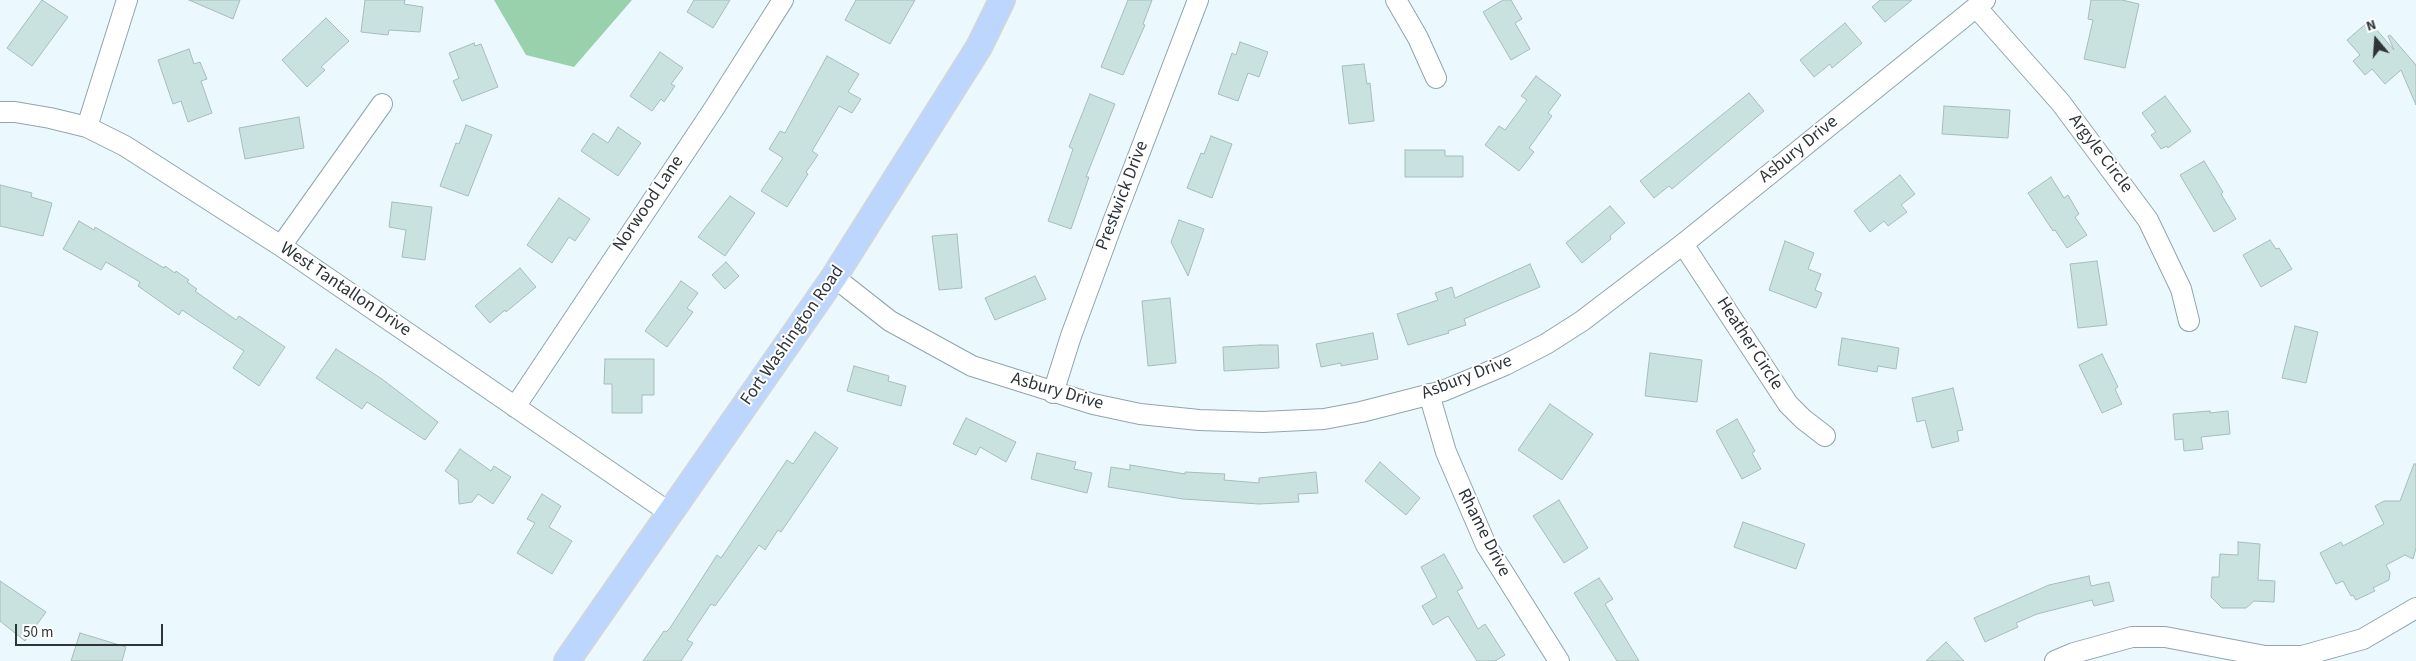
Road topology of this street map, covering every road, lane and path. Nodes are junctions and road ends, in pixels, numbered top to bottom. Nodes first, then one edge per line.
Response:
1 (127, 0) edge
2 (783, 0) edge
3 (1002, 0) edge
4 (1198, 0) edge
5 (1396, 0) edge
6 (1980, 4) edge
7 (1436, 78) dead end
8 (382, 104) dead end
9 (0, 112) edge
10 (87, 127) junction
11 (1683, 244) junction
12 (281, 246) junction
13 (834, 277) junction
14 (2189, 321) dead end
15 (1053, 393) junction
16 (1429, 394) junction
17 (515, 407) junction
18 (1825, 436) dead end
19 (670, 513) junction
20 (2416, 608) edge
21 (567, 661) edge
22 (1559, 661) edge
23 (2055, 661) edge

1 - 10 street
2 - 17 street, Norwood Lane
3 - 13 main road, Fort Washington Road
4 - 15 street, Prestwick Drive
5 - 7 street
6 - 11 street, Asbury Drive
6 - 14 street, Argyle Circle
8 - 12 street
9 - 10 street, West Tantallon Drive
10 - 12 street, West Tantallon Drive
11 - 16 street, Asbury Drive
11 - 18 street, Heather Circle
12 - 17 street, West Tantallon Drive
13 - 15 street, Asbury Drive
13 - 19 main road, Fort Washington Road
15 - 16 street, Asbury Drive
16 - 22 street, Rhame Drive
17 - 19 street, West Tantallon Drive
19 - 21 main road, Fort Washington Road
20 - 23 street

